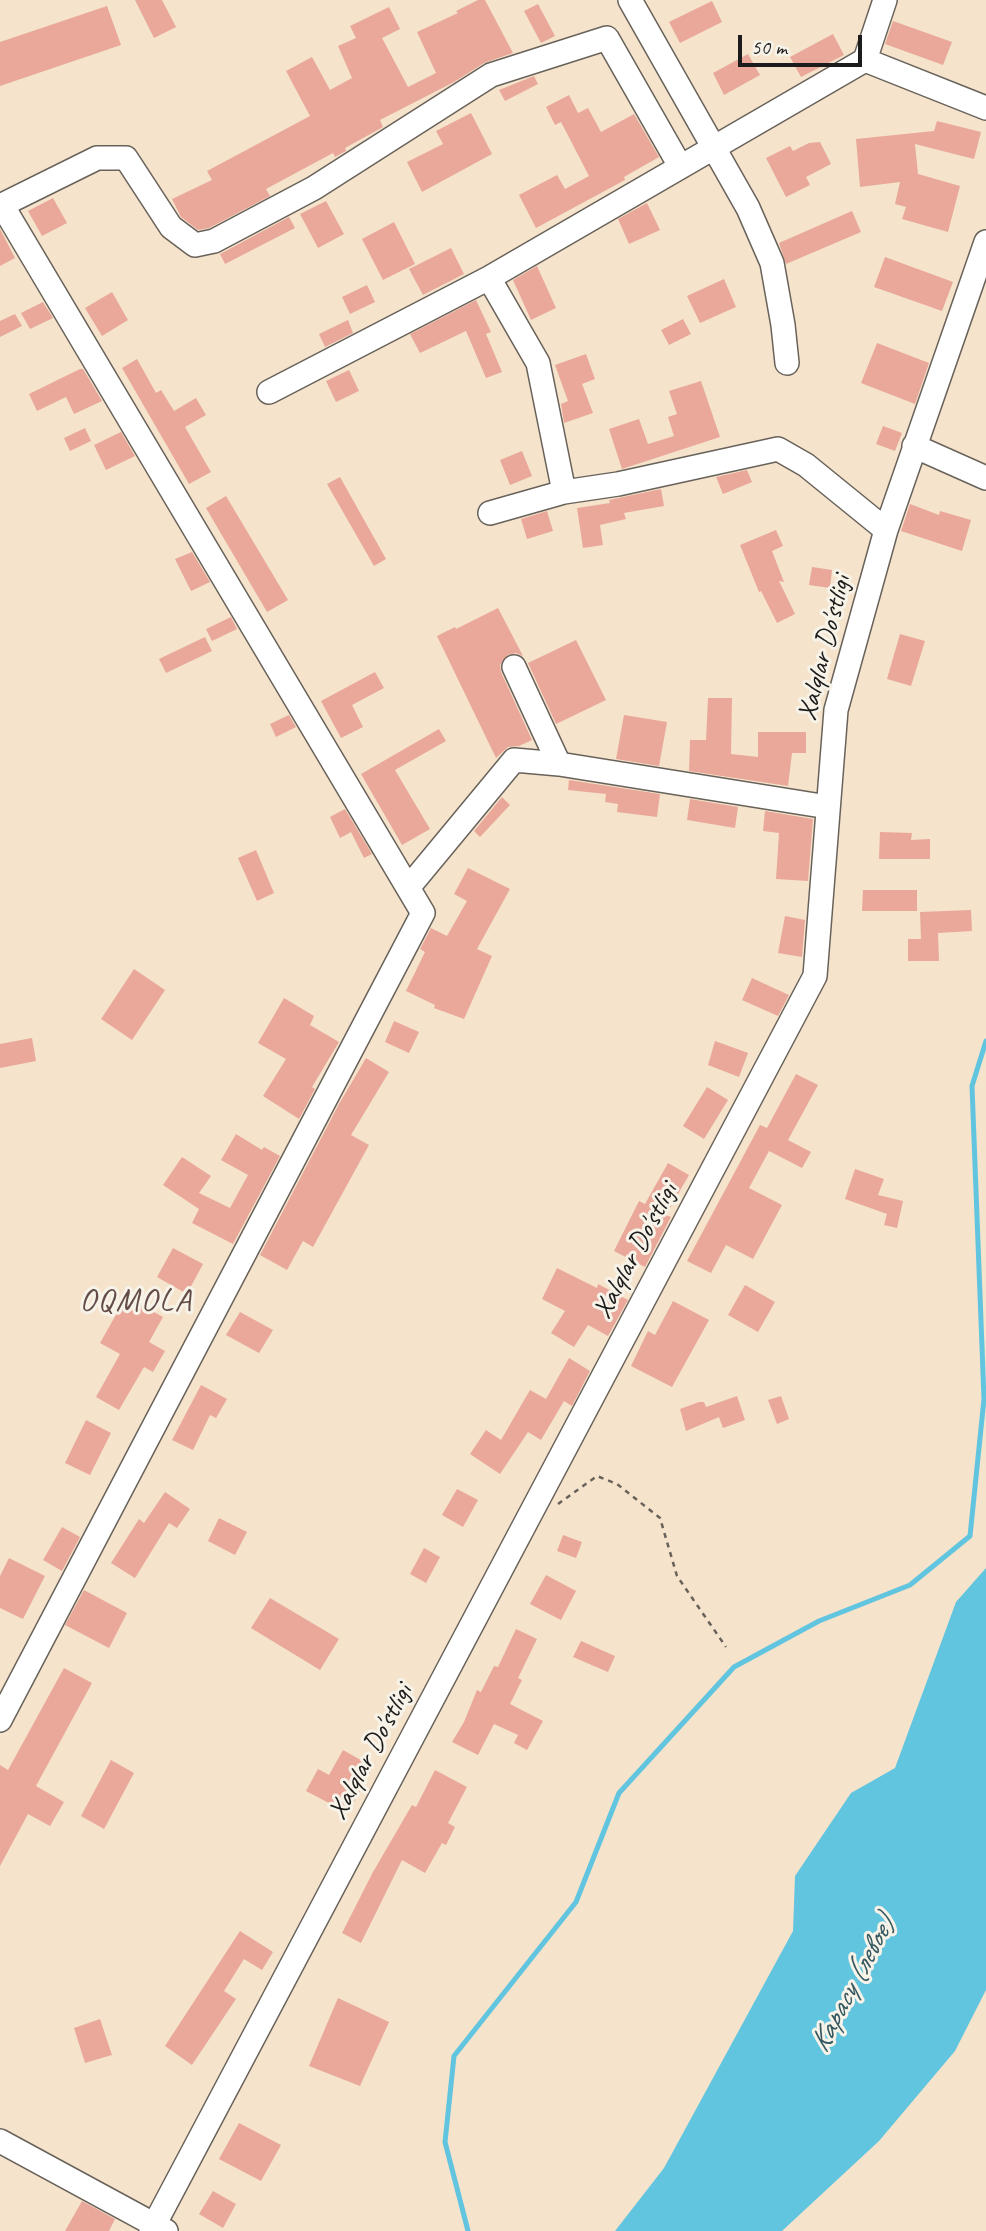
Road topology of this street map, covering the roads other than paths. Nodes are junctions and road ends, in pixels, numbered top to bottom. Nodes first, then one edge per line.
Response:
1 (630, 0) edge
2 (885, 0) edge
3 (865, 60) junction
4 (986, 108) edge
5 (713, 147) junction
6 (680, 166) junction
7 (1, 205) edge
8 (986, 242) edge
9 (489, 278) junction
10 (787, 363) dead end
11 (270, 392) dead end
12 (914, 446) junction
13 (986, 478) edge
14 (564, 492) junction
15 (490, 513) dead end
16 (886, 530) junction
17 (514, 667) dead end
18 (559, 764) junction
19 (828, 807) junction
20 (408, 888) junction
21 (0, 1720) edge
22 (0, 2141) edge
23 (158, 2229) edge

1 - 5 street
2 - 3 street
3 - 4 street
3 - 5 street
5 - 6 street
5 - 10 street
6 - 7 street
6 - 9 street
7 - 20 street
8 - 12 street, Xalqlar Do'stligi
9 - 11 street
9 - 14 street
12 - 13 street
12 - 16 street, Xalqlar Do'stligi
14 - 15 street
14 - 16 street
16 - 19 street, Xalqlar Do'stligi
17 - 18 street
18 - 19 street
18 - 20 street
19 - 23 street, Xalqlar Do'stligi
20 - 21 street
22 - 23 street

